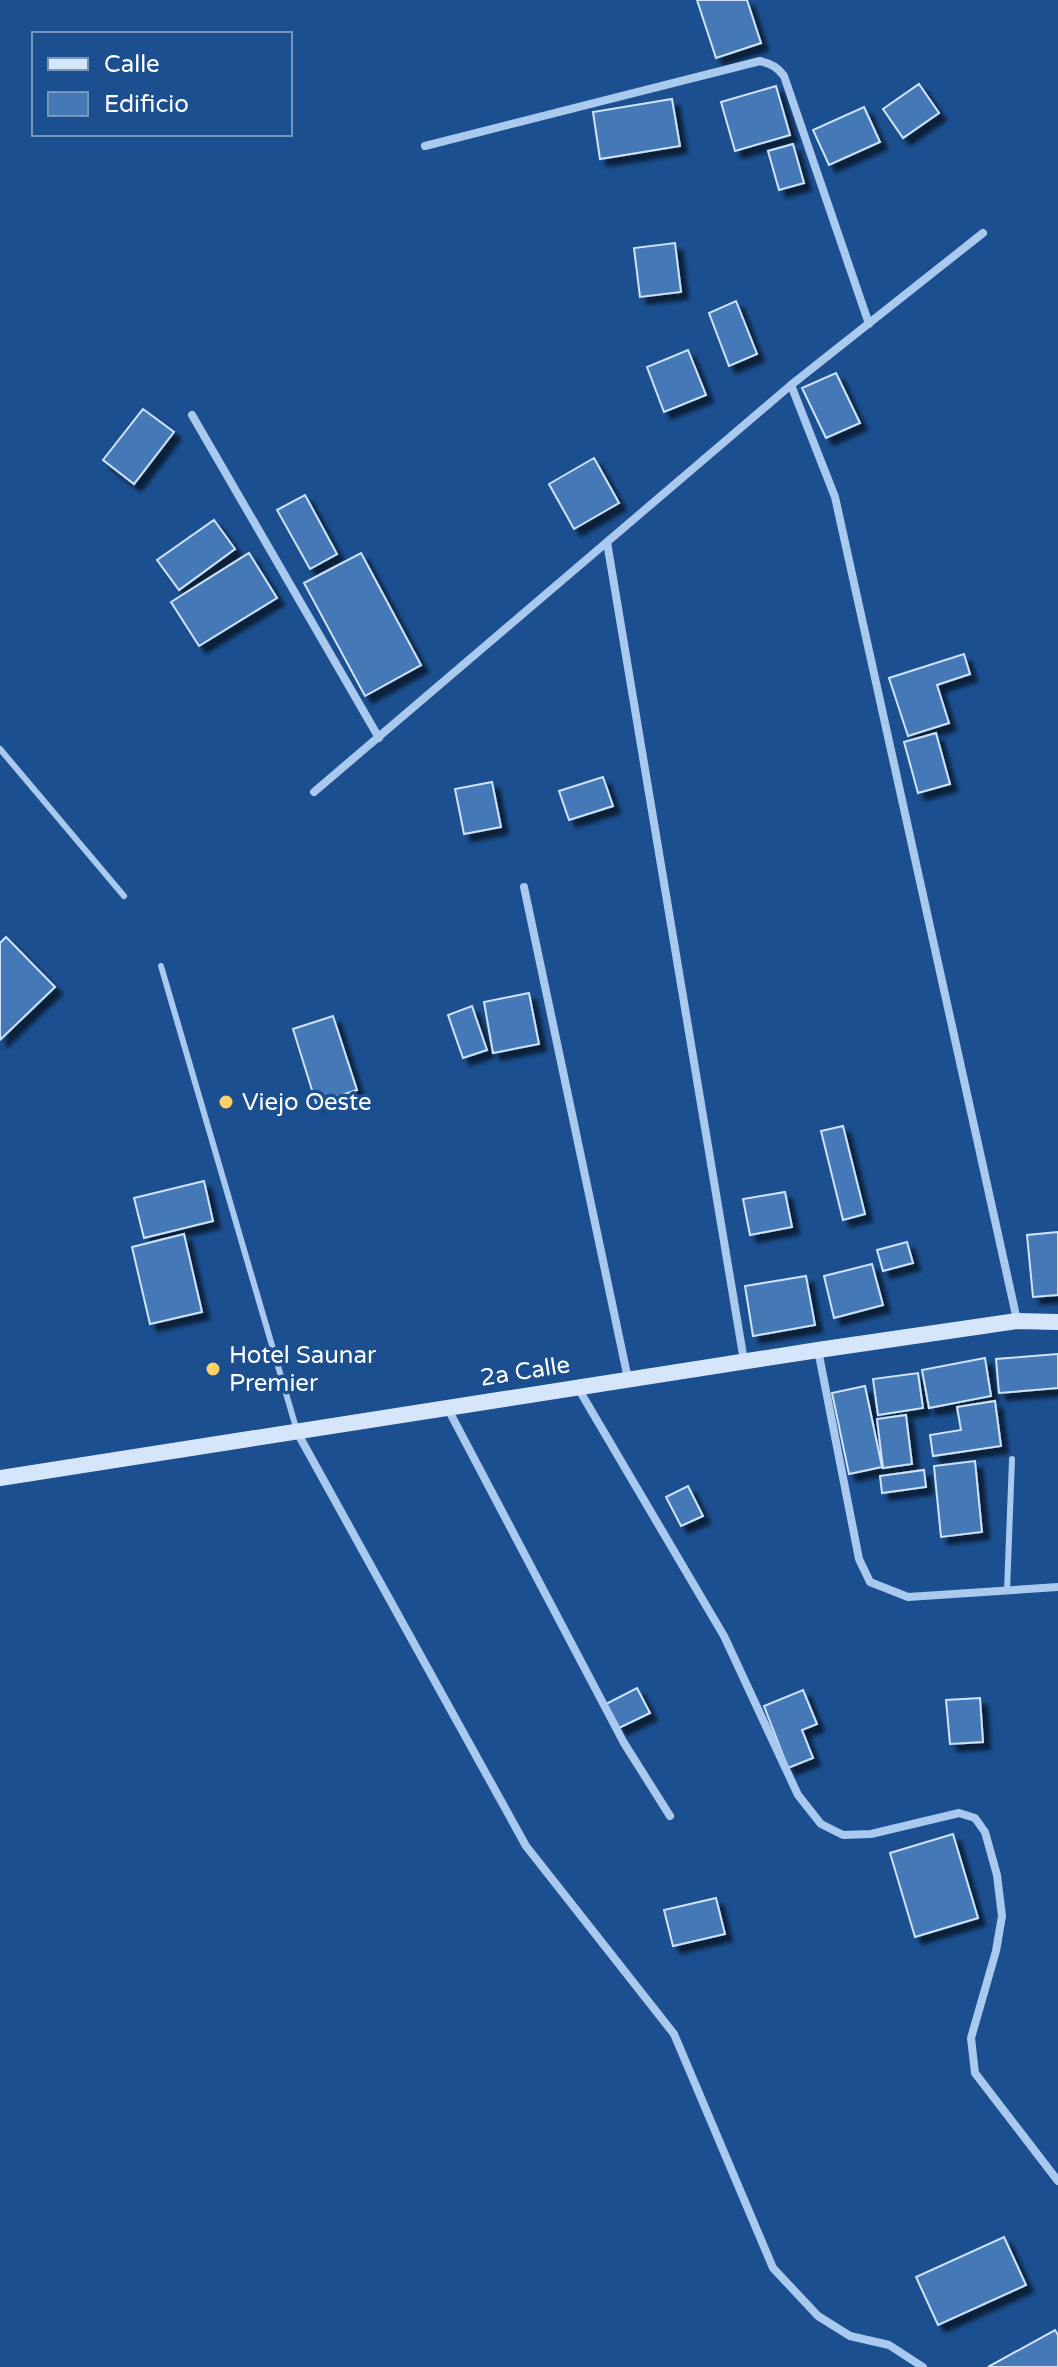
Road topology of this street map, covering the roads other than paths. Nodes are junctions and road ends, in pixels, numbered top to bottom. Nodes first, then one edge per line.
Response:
1 (425, 146) dead end
2 (983, 233) dead end
3 (869, 324) junction
4 (791, 385) junction
5 (192, 415) dead end
6 (607, 542) junction
7 (379, 738) junction
8 (0, 749) edge
9 (314, 792) dead end
10 (524, 887) dead end
11 (124, 896) dead end
12 (161, 966) dead end
13 (1017, 1321) junction
14 (1058, 1322) edge
15 (818, 1350) junction
16 (744, 1361) junction
17 (628, 1379) junction
18 (577, 1387) junction
19 (447, 1407) junction
20 (297, 1431) junction
21 (1012, 1459) dead end
22 (0, 1478) edge
23 (1058, 1587) edge
24 (1007, 1591) junction
25 (670, 1816) dead end
26 (1058, 2181) edge
27 (923, 2367) edge

1 - 3 street
2 - 3 street
3 - 4 street
4 - 6 street
4 - 13 street
5 - 7 street
6 - 7 street
6 - 16 street
7 - 9 street
8 - 11 lane
10 - 17 street
12 - 20 lane
13 - 14 main road, 2a Calle
13 - 15 main road, 2a Calle
15 - 16 main road, 2a Calle
15 - 24 street
16 - 17 main road, 2a Calle
17 - 18 main road, 2a Calle
18 - 19 main road, 2a Calle
18 - 26 street
19 - 20 main road, 2a Calle
19 - 25 street
20 - 22 main road, 2a Calle
20 - 27 street
21 - 24 lane
23 - 24 street

